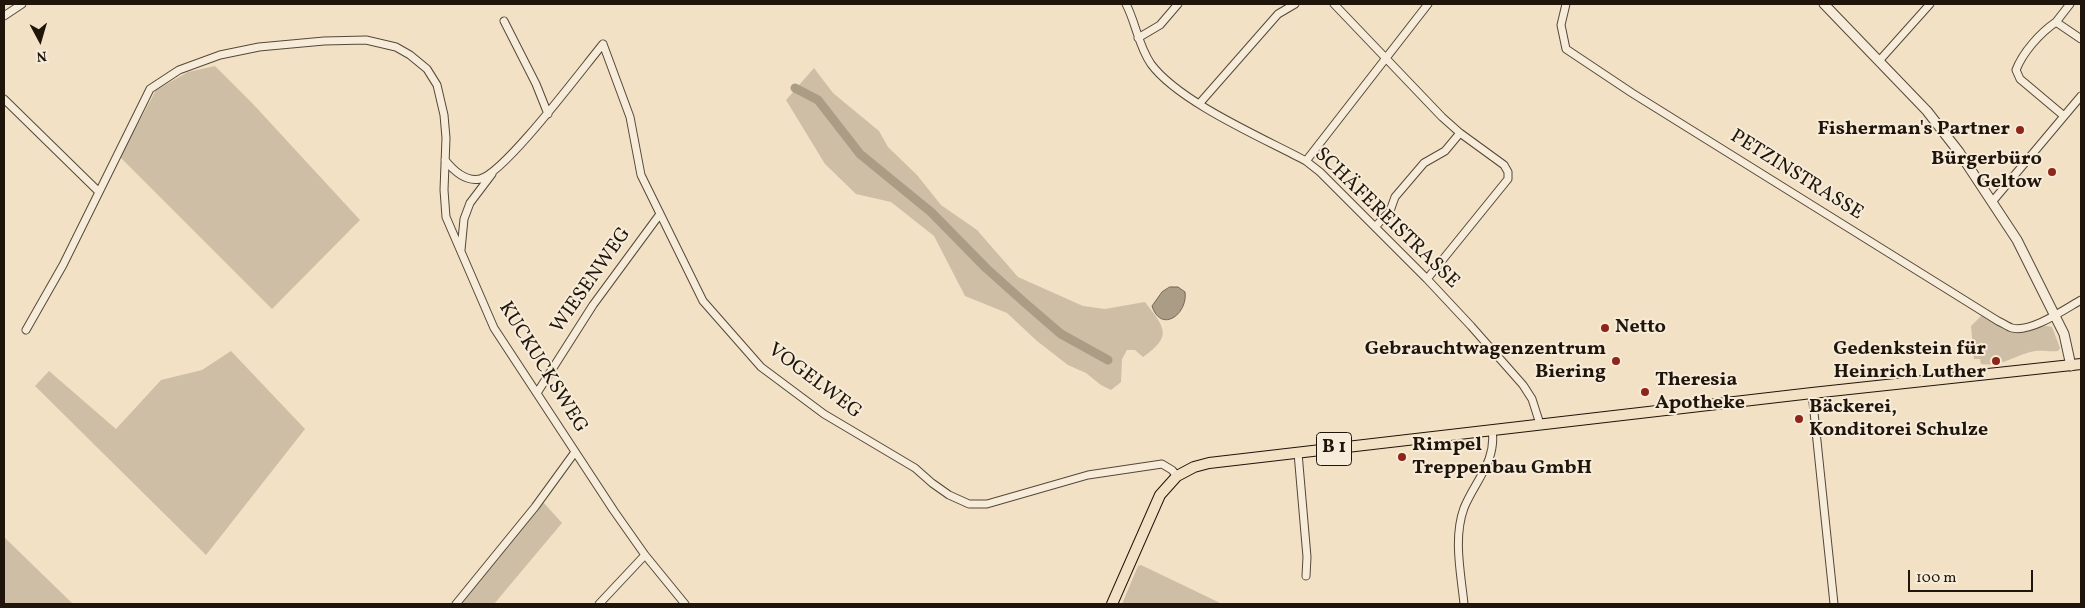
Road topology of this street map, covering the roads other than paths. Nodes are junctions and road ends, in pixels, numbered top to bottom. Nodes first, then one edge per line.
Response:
1 (22, 4) edge
2 (1126, 4) edge
3 (1178, 4) edge
4 (1295, 4) edge
5 (1334, 4) edge
6 (1428, 4) edge
7 (1566, 4) edge
8 (1824, 4) edge
9 (1930, 4) edge
10 (2070, 4) edge
11 (4, 16) edge
12 (504, 21) dead end
13 (2056, 22) junction
14 (1138, 38) junction
15 (2081, 39) edge
16 (1386, 59) junction
17 (1879, 61) junction
18 (2081, 96) edge
19 (4, 99) edge
20 (1199, 104) junction
21 (548, 114) junction
22 (2064, 116) junction
23 (1460, 133) junction
24 (445, 160) junction
25 (1306, 161) junction
26 (492, 174) junction
27 (98, 191) junction
28 (1992, 202) junction
29 (660, 214) junction
30 (1375, 227) junction
31 (460, 252) junction
32 (1426, 279) junction
33 (2081, 300) edge
34 (2055, 314) junction
35 (26, 330) dead end
36 (2076, 365) edge
37 (537, 393) junction
38 (1812, 393) junction
39 (1540, 424) junction
40 (1492, 430) junction
41 (575, 452) junction
42 (1298, 453) junction
43 (1178, 476) junction
44 (645, 555) junction
45 (1306, 576) dead end
46 (456, 604) edge
47 (599, 604) edge
48 (685, 604) edge
49 (1112, 604) edge
50 (1464, 604) edge
51 (1834, 604) edge

1 - 11 street
2 - 14 street, SCHÄFEREISTRASSE
3 - 14 street
4 - 20 street
5 - 16 street
6 - 16 street
7 - 34 street, PETZINSTRASSE
8 - 17 street
9 - 17 street
10 - 13 street
12 - 21 street
13 - 15 street
13 - 22 street
14 - 20 street, SCHÄFEREISTRASSE
16 - 23 street
16 - 25 street
17 - 28 street
18 - 22 street
19 - 27 street
20 - 25 street, SCHÄFEREISTRASSE
21 - 26 street
21 - 29 street, VOGELWEG
22 - 28 street
23 - 30 street
23 - 32 street
24 - 26 street
24 - 27 street, KUCKUCKSWEG
24 - 31 street, KUCKUCKSWEG
25 - 30 street, SCHÄFEREISTRASSE
26 - 31 street
27 - 35 street, KUCKUCKSWEG
28 - 34 street
29 - 37 street, WIESENWEG
29 - 43 street, VOGELWEG
30 - 32 street, SCHÄFEREISTRASSE
31 - 37 street, KUCKUCKSWEG
32 - 39 street, SCHÄFEREISTRASSE
33 - 34 street, PETZINSTRASSE
34 - 36 street
36 - 38 main road, B 1
37 - 41 street, KUCKUCKSWEG
38 - 39 main road, B 1
38 - 51 street
39 - 40 main road, B 1
40 - 42 main road, B 1
40 - 50 street
41 - 44 street, KUCKUCKSWEG
41 - 46 street, KUCKUCKSWEG
42 - 43 main road, B 1
42 - 45 street
43 - 49 main road, B 1
44 - 47 street
44 - 48 street, KUCKUCKSWEG

